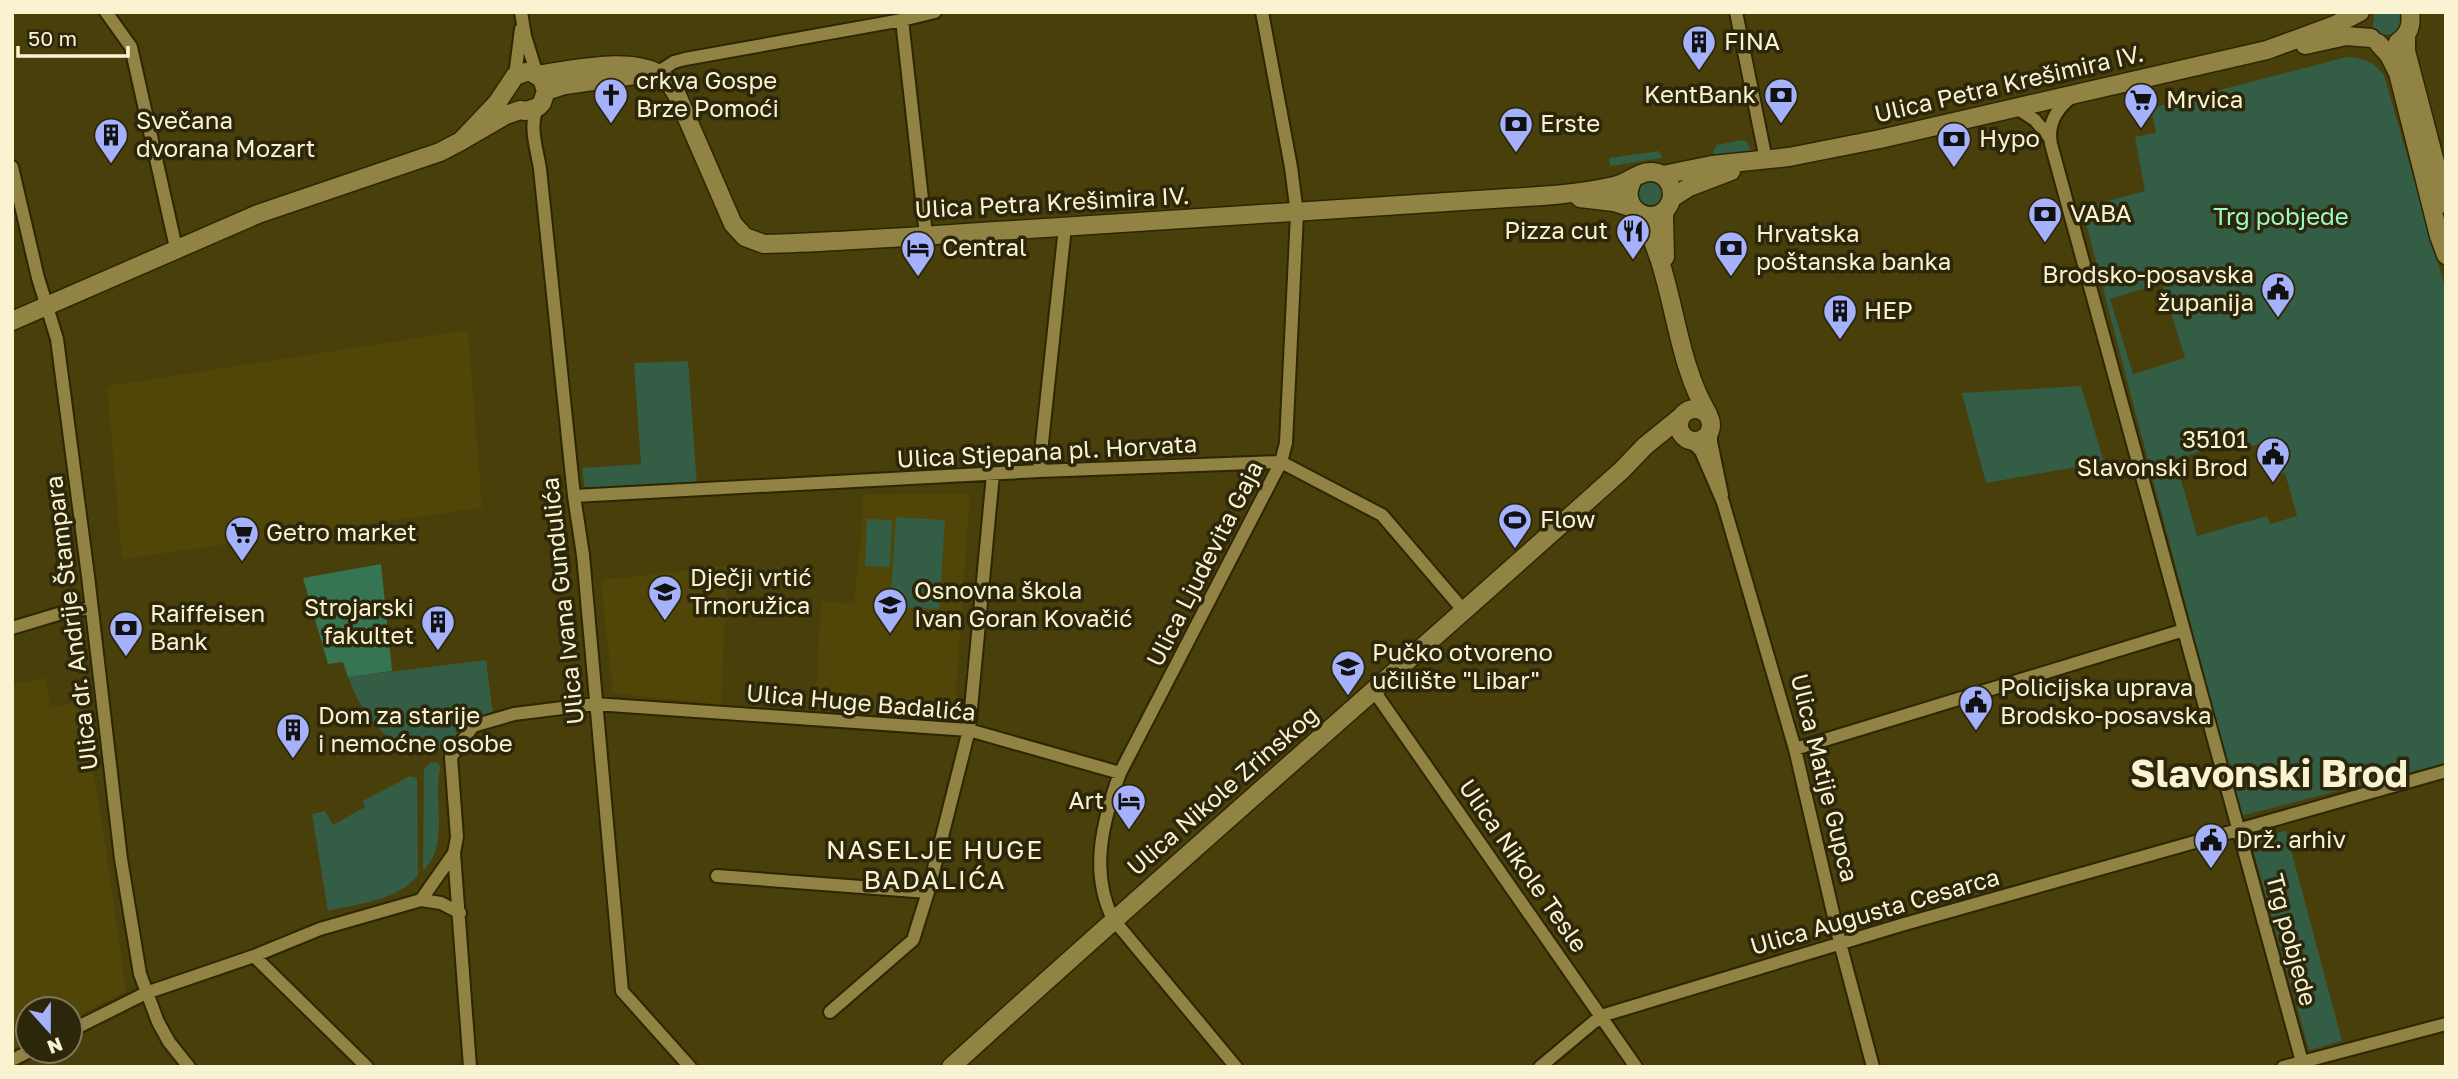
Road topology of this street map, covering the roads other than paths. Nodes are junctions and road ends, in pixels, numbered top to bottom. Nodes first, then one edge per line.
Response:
1 (106, 12) edge
2 (935, 12) edge
3 (1262, 12) edge
4 (1736, 12) edge
5 (2362, 12) edge
6 (2410, 12) edge
7 (522, 15) edge
8 (901, 20) junction
9 (2406, 35) junction
10 (2374, 41) junction
11 (2267, 50) junction
12 (654, 72) junction
13 (537, 75) junction
14 (511, 81) junction
15 (2077, 93) junction
16 (535, 103) junction
17 (2015, 107) junction
18 (2050, 138) junction
19 (461, 141) junction
20 (1763, 160) junction
21 (12, 167) edge
22 (1663, 175) junction
23 (1632, 181) junction
24 (1556, 195) junction
25 (1669, 204) junction
26 (2446, 204) edge
27 (1636, 211) junction
28 (1297, 214) junction
29 (1065, 227) junction
30 (926, 235) junction
31 (176, 248) junction
32 (2446, 255) edge
33 (1667, 281) junction
34 (47, 306) junction
35 (12, 321) edge
36 (1682, 348) junction
37 (1683, 415) junction
38 (1710, 422) junction
39 (1689, 440) junction
40 (1281, 463) junction
41 (1622, 470) junction
42 (1039, 471) junction
43 (993, 474) junction
44 (574, 496) junction
45 (1723, 502) junction
46 (91, 608) junction
47 (1464, 611) junction
48 (12, 628) edge
49 (2184, 630) junction
50 (1374, 691) junction
51 (595, 704) junction
52 (969, 730) junction
53 (1795, 749) junction
54 (2446, 771) edge
55 (1120, 773) junction
56 (2239, 829) junction
57 (454, 853) junction
58 (717, 876) dead end
59 (928, 892) junction
60 (421, 900) junction
61 (460, 913) junction
62 (1113, 919) junction
63 (1840, 943) junction
64 (254, 956) junction
65 (146, 993) junction
66 (830, 1012) dead end
67 (1601, 1016) junction
68 (84, 1024) edge
69 (2446, 1024) edge
70 (2302, 1062) junction
71 (189, 1067) edge
72 (367, 1067) edge
73 (470, 1067) edge
74 (690, 1067) edge
75 (951, 1067) edge
76 (1236, 1067) edge
77 (1540, 1067) edge
78 (1636, 1067) edge
79 (1872, 1067) edge
80 (2283, 1067) edge

1 - 31 street
2 - 8 street
3 - 28 street, Ulica Ljudevita Gaja
4 - 20 street
5 - 10 main road
5 - 11 main road, Ulica Petra Krešimira IV.
6 - 9 main road
7 - 13 street
7 - 14 street
8 - 12 street
8 - 30 street
9 - 10 main road, Ulica Petra Krešimira IV.
9 - 26 main road
10 - 11 main road, Ulica Petra Krešimira IV.
10 - 32 main road
11 - 15 main road, Ulica Petra Krešimira IV.
12 - 13 main road
12 - 16 main road
12 - 30 main road, Ulica Petra Krešimira IV.
13 - 14 main road
13 - 16 main road
14 - 16 main road
14 - 19 main road
15 - 17 main road, Ulica Petra Krešimira IV.
15 - 18 street
16 - 19 main road
16 - 44 street, Ulica Ivana Gundulića
17 - 18 street
17 - 20 main road, Ulica Petra Krešimira IV.
18 - 49 street, Trg pobjede
19 - 31 main road
20 - 22 main road, Ulica Petra Krešimira IV.
20 - 25 main road, Ulica Petra Krešimira IV.
21 - 34 street, Ulica dr. Andrije Štampara
22 - 23 main road
22 - 25 main road
23 - 24 main road, Ulica Petra Krešimira IV.
23 - 27 main road
24 - 27 main road, Ulica Petra Krešimira IV.
24 - 28 main road, Ulica Petra Krešimira IV.
25 - 27 main road
25 - 33 main road, Ulica Matije Gupca
27 - 33 main road, Ulica Matije Gupca
28 - 29 main road, Ulica Petra Krešimira IV.
28 - 40 street, Ulica Ljudevita Gaja
29 - 30 main road, Ulica Petra Krešimira IV.
29 - 42 street
31 - 34 main road
33 - 36 main road, Ulica Matije Gupca
34 - 35 main road
34 - 46 street, Ulica dr. Andrije Štampara
36 - 37 main road, Ulica Matije Gupca
36 - 38 main road, Ulica Matije Gupca
37 - 38 main road
37 - 39 main road
37 - 41 main road, Ulica Nikole Zrinskog
38 - 39 main road
38 - 45 street, Ulica Matije Gupca
39 - 41 main road, Ulica Nikole Zrinskog
39 - 45 street, Ulica Matije Gupca
40 - 42 street, Ulica Stjepana pl. Horvata
40 - 47 street, Ulica Stjepana pl. Horvata
40 - 55 street, Ulica Ljudevita Gaja
41 - 47 main road, Ulica Nikole Zrinskog
42 - 43 street, Ulica Stjepana pl. Horvata
43 - 44 street, Ulica Stjepana pl. Horvata
43 - 52 street
44 - 51 street, Ulica Ivana Gundulića
45 - 53 street, Ulica Matije Gupca
46 - 48 street
46 - 65 street, Ulica dr. Andrije Štampara
47 - 50 main road, Ulica Nikole Zrinskog
49 - 53 street
49 - 56 street, Trg pobjede
50 - 62 main road, Ulica Nikole Zrinskog
50 - 67 street, Ulica Nikole Tesle
51 - 52 street, Ulica Huge Badalića
51 - 57 street, Ulica Huge Badalića
51 - 74 street, Ulica Ivana Gundulića
52 - 55 street, Ulica Huge Badalića
52 - 59 street
53 - 63 street, Ulica Matije Gupca
54 - 56 street
55 - 62 street, Ulica Ljudevita Gaja
56 - 63 street, Ulica Augusta Cesarca
56 - 70 street, Trg pobjede
57 - 60 street
57 - 61 street, Ulica Huge Badalića
58 - 59 street
59 - 66 street
60 - 61 street
60 - 64 street
61 - 73 street, Ulica Huge Badalića
62 - 75 main road, Ulica Nikole Zrinskog
62 - 76 street
63 - 67 street, Ulica Augusta Cesarca
63 - 79 street, Ulica Matije Gupca
64 - 65 street
64 - 72 street
65 - 68 street
65 - 71 street, Ulica dr. Andrije Štampara
67 - 77 street, Ulica Augusta Cesarca
67 - 78 street, Ulica Nikole Tesle
69 - 70 street
70 - 80 street

